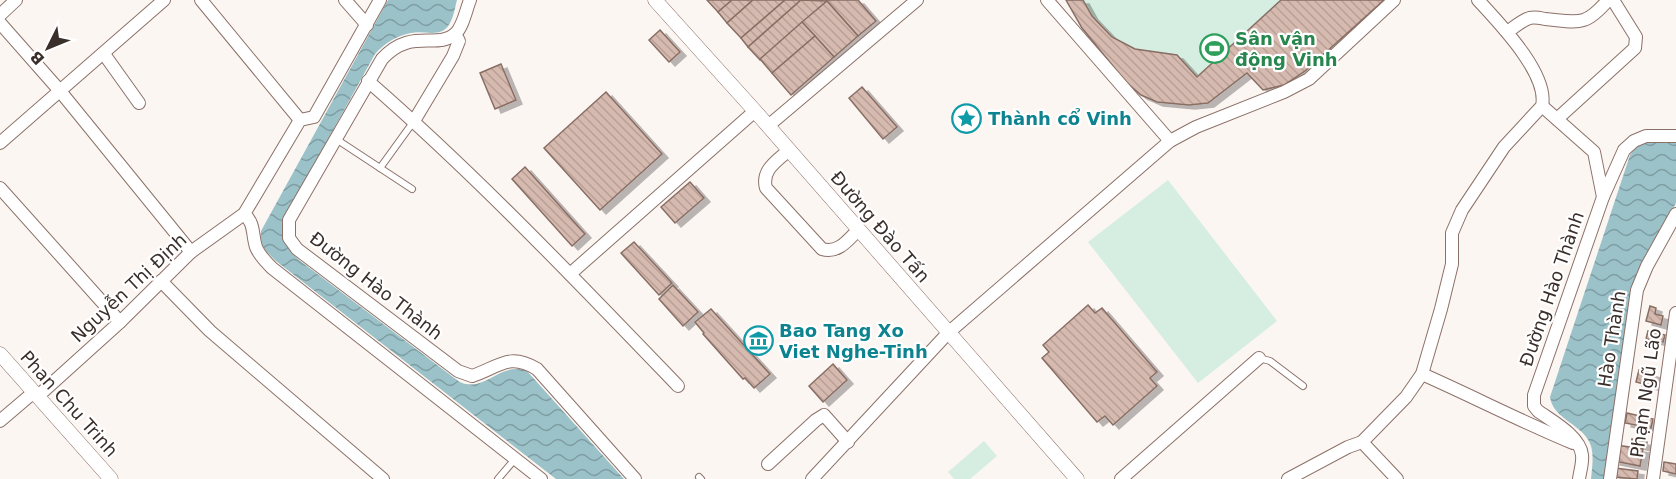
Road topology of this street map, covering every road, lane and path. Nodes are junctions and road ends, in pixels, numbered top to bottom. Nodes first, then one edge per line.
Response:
1 (16, 0) edge
2 (164, 0) edge
3 (201, 0) edge
4 (345, 0) edge
5 (380, 0) edge
6 (470, 0) edge
7 (655, 0) edge
8 (917, 0) edge
9 (1047, 0) edge
10 (1394, 0) edge
11 (1478, 0) edge
12 (1608, 0) edge
13 (1613, 0) edge
14 (0, 15) edge
15 (0, 23) edge
16 (368, 25) junction
17 (1507, 32) junction
18 (455, 34) junction
19 (104, 54) junction
20 (368, 81) junction
21 (60, 91) junction
22 (139, 103) dead end
23 (1542, 106) junction
24 (755, 111) junction
25 (1557, 119) junction
26 (300, 120) junction
27 (414, 121) junction
28 (768, 126) junction
29 (1676, 136) edge
30 (336, 139) junction
31 (1170, 141) junction
32 (0, 143) edge
33 (789, 150) junction
34 (380, 168) junction
35 (0, 188) edge
36 (412, 189) dead end
37 (1603, 197) junction
38 (244, 214) junction
39 (1676, 214) edge
40 (858, 230) junction
41 (191, 252) junction
42 (570, 274) junction
43 (160, 281) junction
44 (1676, 313) edge
45 (120, 322) junction
46 (948, 333) junction
47 (0, 354) edge
48 (1258, 358) joint
49 (1422, 374) junction
50 (678, 386) dead end
51 (1303, 386) dead end
52 (36, 394) junction
53 (0, 421) edge
54 (848, 442) junction
55 (1362, 442) junction
56 (1579, 446) junction
57 (515, 459) junction
58 (768, 464) dead end
59 (111, 479) edge
60 (383, 479) edge
61 (498, 479) edge
62 (541, 479) edge
63 (635, 479) edge
64 (812, 479) edge
65 (1077, 479) edge
66 (1121, 479) edge
67 (1288, 479) edge
68 (1397, 479) edge
69 (1579, 479) edge
70 (1610, 479) edge
71 (1653, 479) edge

1 - 14 street
2 - 19 street
3 - 26 street
4 - 16 street
5 - 16 street, Nguyễn Thị Định
6 - 18 street
7 - 24 street, Đường Đào Tấn
8 - 28 street
9 - 31 street
10 - 31 street
11 - 17 street
12 - 17 street
13 - 25 street
15 - 21 street
16 - 26 street, Nguyễn Thị Định
17 - 23 street
18 - 20 street, Đường Hào Thành
18 - 27 street
19 - 21 street
19 - 22 street
20 - 27 street
20 - 30 street, Đường Hào Thành
21 - 32 street
21 - 41 street
23 - 25 street
23 - 49 street
24 - 28 street, Đường Đào Tấn
24 - 42 street
25 - 37 street
26 - 38 street, Nguyễn Thị Định
27 - 34 lane
27 - 42 street
28 - 33 street, Đường Đào Tấn
29 - 37 street, Đường Hào Thành
30 - 34 lane
30 - 63 street, Đường Hào Thành
31 - 46 street
33 - 40 street, Đường Đào Tấn
33 - 40 street
34 - 36 lane
35 - 45 street
37 - 56 street, Đường Hào Thành
38 - 41 street, Nguyễn Thị Định
38 - 57 street
39 - 70 street, Hào Thành
40 - 46 street, Đường Đào Tấn
41 - 43 street, Nguyễn Thị Định
42 - 50 street
43 - 45 street, Nguyễn Thị Định
43 - 60 street
44 - 71 street, Phạm Ngũ Lão
45 - 52 street, Nguyễn Thị Định
46 - 54 street
46 - 65 street, Đường Đào Tấn
47 - 52 street, Phan Chu Trinh
48 - 51 lane
48 - 66 street
49 - 55 street
49 - 56 street
52 - 53 street, Nguyễn Thị Định
52 - 59 street, Phan Chu Trinh
54 - 58 street
54 - 64 street
55 - 67 street
55 - 68 street
56 - 69 street
57 - 61 lane
57 - 62 street

